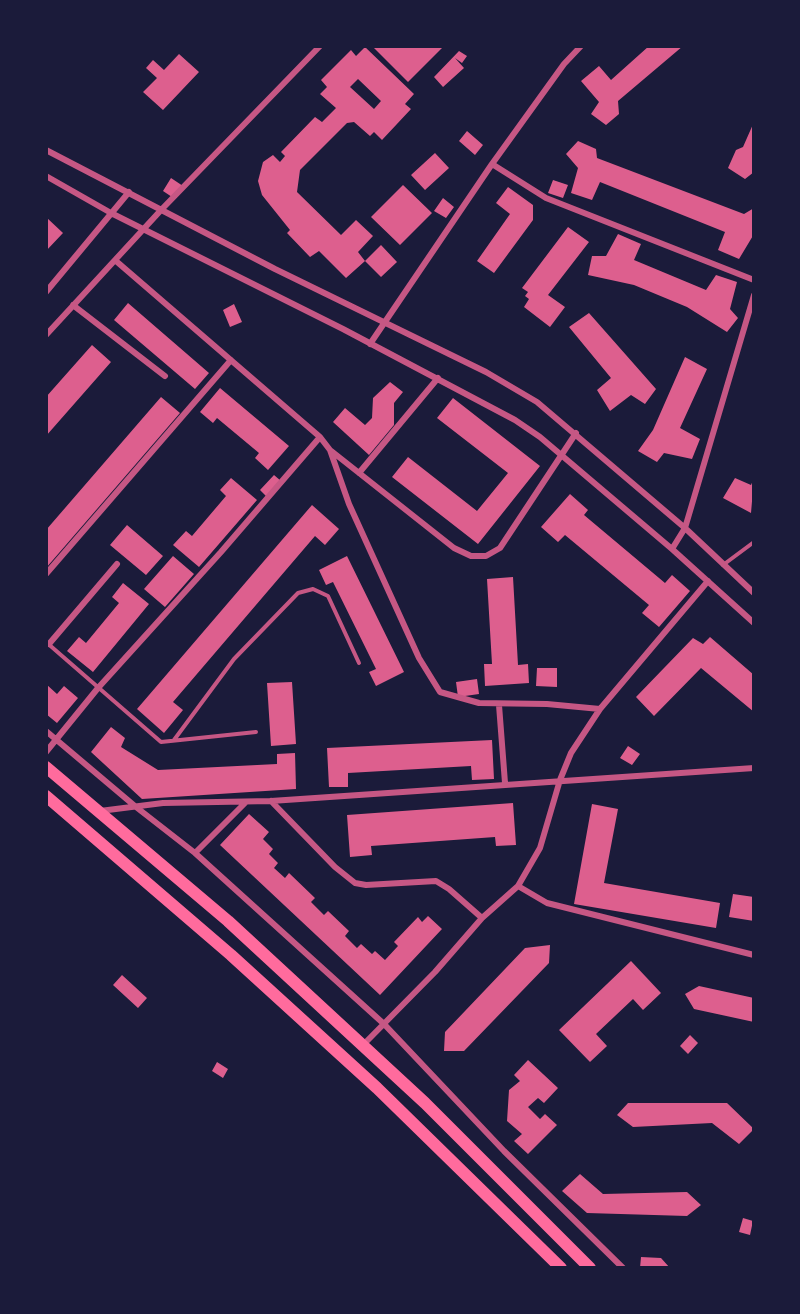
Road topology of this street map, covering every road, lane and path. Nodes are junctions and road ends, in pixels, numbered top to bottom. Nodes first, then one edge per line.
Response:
1 (320, 46) edge
2 (581, 46) edge
3 (46, 150) edge
4 (492, 164) junction
5 (46, 177) edge
6 (129, 192) junction
7 (162, 209) junction
8 (111, 213) junction
9 (145, 230) junction
10 (116, 261) junction
11 (753, 280) edge
12 (46, 292) edge
13 (753, 295) edge
14 (73, 305) junction
15 (386, 323) junction
16 (46, 335) edge
17 (370, 344) junction
18 (231, 360) junction
19 (165, 376) dead end
20 (438, 378) junction
21 (576, 433) junction
22 (320, 437) junction
23 (330, 450) junction
24 (562, 458) junction
25 (359, 473) junction
26 (685, 528) junction
27 (753, 543) edge
28 (672, 549) junction
29 (117, 564) dead end
30 (723, 565) junction
31 (46, 574) edge
32 (708, 581) junction
33 (753, 593) edge
34 (753, 623) edge
35 (48, 643) edge
36 (360, 663) dead end
37 (98, 687) junction
38 (499, 705) junction
39 (600, 709) junction
40 (46, 731) edge
41 (256, 732) dead end
42 (56, 740) junction
43 (174, 740) junction
44 (46, 752) edge
45 (46, 767) edge
46 (753, 768) edge
47 (560, 780) junction
48 (505, 783) junction
49 (46, 796) edge
50 (271, 801) junction
51 (245, 802) junction
52 (136, 807) junction
53 (100, 811) junction
54 (195, 853) junction
55 (518, 886) junction
56 (482, 918) junction
57 (753, 956) edge
58 (384, 1024) junction
59 (363, 1046) junction
60 (561, 1268) edge
61 (590, 1268) edge
62 (623, 1268) edge

1 - 7 street
2 - 4 street
3 - 6 street
4 - 11 street
4 - 15 street
5 - 8 street
6 - 7 street
6 - 8 street
7 - 9 street
7 - 15 street
8 - 9 street
8 - 12 street
9 - 10 street
9 - 17 street
10 - 14 street
10 - 18 street
13 - 26 street
14 - 16 street
14 - 19 street
15 - 17 street
15 - 21 street
17 - 20 street
18 - 22 street
18 - 31 street
20 - 24 street
20 - 25 street
21 - 24 street
21 - 26 street
22 - 23 street
22 - 37 street
23 - 25 street
23 - 38 street
24 - 25 street
24 - 28 street
26 - 28 street
26 - 30 street
27 - 30 lane
28 - 32 street
29 - 35 street
30 - 33 street
32 - 34 street
32 - 39 street
35 - 37 lane
36 - 43 lane
37 - 42 street
37 - 43 lane
38 - 39 street
38 - 48 street
39 - 47 street
40 - 42 street
41 - 43 lane
42 - 44 street
42 - 52 street
45 - 53 main road
46 - 47 street
47 - 48 street
47 - 55 street
48 - 50 street
49 - 60 main road
50 - 51 street
50 - 56 street
51 - 52 street
51 - 54 street
52 - 53 street
52 - 54 street
53 - 59 main road
54 - 58 street
55 - 56 street
55 - 57 street
56 - 58 street
58 - 59 street
58 - 62 street
59 - 61 main road

